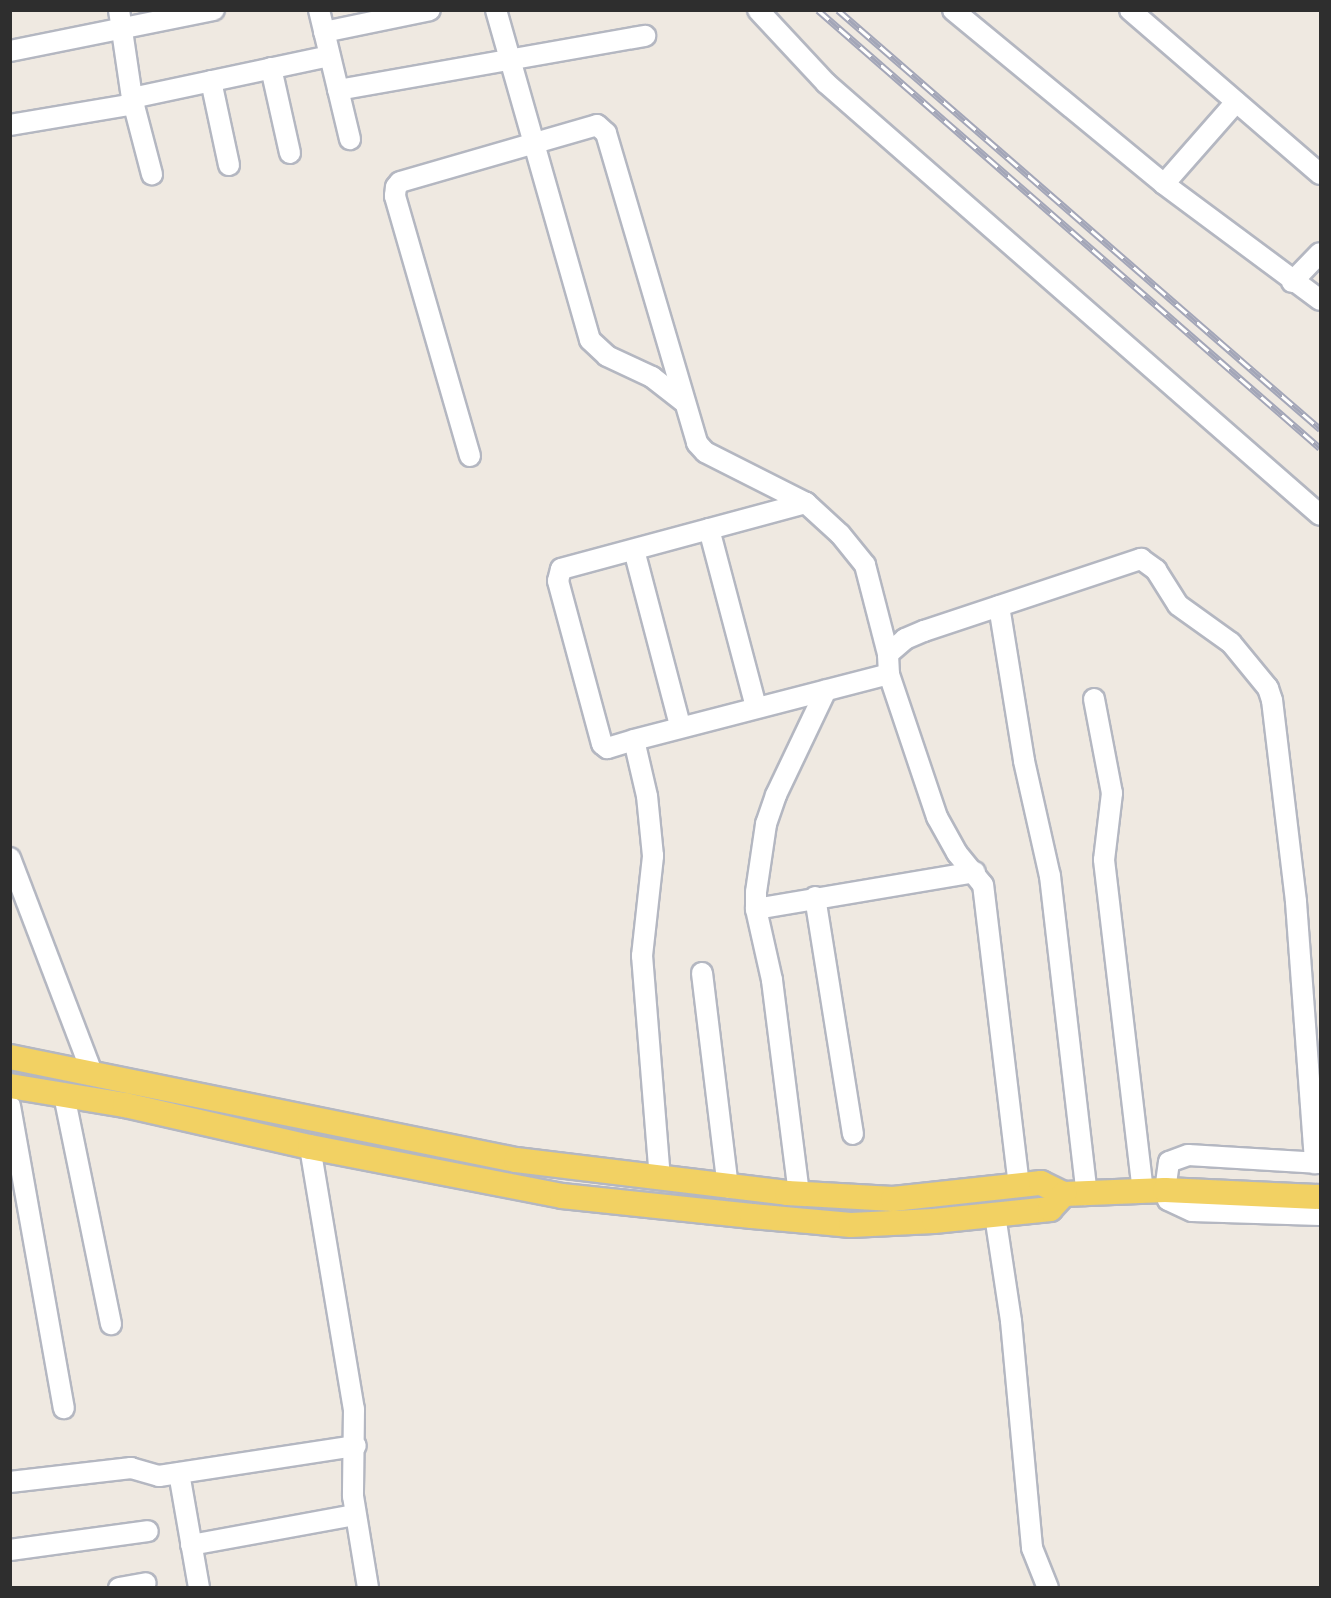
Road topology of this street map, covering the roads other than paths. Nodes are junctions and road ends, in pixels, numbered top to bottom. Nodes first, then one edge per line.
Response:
1 (119, 10) edge
2 (214, 10) edge
3 (319, 10) edge
4 (430, 10) edge
5 (496, 10) edge
6 (758, 10) edge
7 (953, 10) edge
8 (1130, 10) edge
9 (122, 31) junction
10 (324, 32) junction
11 (645, 36) dead end
12 (10, 51) edge
13 (330, 56) junction
14 (509, 59) junction
15 (271, 68) junction
16 (211, 81) junction
17 (338, 90) junction
18 (133, 101) junction
19 (1236, 102) junction
20 (10, 125) edge
21 (350, 139) dead end
22 (532, 142) junction
23 (290, 153) dead end
24 (229, 165) dead end
25 (152, 174) dead end
26 (1320, 174) edge
27 (1164, 184) junction
28 (1320, 253) edge
29 (1292, 282) junction
30 (1320, 300) edge
31 (683, 401) junction
32 (470, 456) dead end
33 (806, 503) junction
34 (1320, 515) edge
35 (709, 529) junction
36 (634, 550) junction
37 (999, 606) junction
38 (888, 654) junction
39 (889, 674) junction
40 (826, 690) junction
41 (1094, 699) dead end
42 (756, 707) junction
43 (680, 725) junction
44 (634, 740) junction
45 (10, 858) edge
46 (975, 872) junction
47 (815, 897) junction
48 (756, 909) junction
49 (702, 973) dead end
50 (10, 1057) edge
51 (91, 1071) junction
52 (10, 1086) edge
53 (64, 1095) junction
54 (10, 1106) edge
55 (853, 1134) dead end
56 (310, 1147) junction
57 (1318, 1163) edge
58 (660, 1179) junction
59 (1018, 1186) junction
60 (728, 1187) junction
61 (1165, 1190) junction
62 (799, 1194) junction
63 (1075, 1194) junction
64 (1320, 1197) edge
65 (995, 1215) junction
66 (1320, 1215) edge
67 (111, 1324) dead end
68 (64, 1408) dead end
69 (356, 1446) junction
70 (179, 1473) junction
71 (10, 1482) edge
72 (355, 1515) junction
73 (148, 1531) dead end
74 (191, 1545) junction
75 (10, 1550) edge
76 (146, 1583) dead end
77 (119, 1587) edge
78 (199, 1587) edge
79 (367, 1587) edge
80 (1047, 1587) edge

1 - 9 street
2 - 9 street
3 - 10 street
4 - 10 street
5 - 14 street
6 - 34 street
7 - 27 street
8 - 19 street
9 - 12 street
9 - 18 street
10 - 13 street
11 - 14 street
13 - 15 street
13 - 17 street
14 - 17 street
14 - 22 street
15 - 16 street
15 - 23 street
16 - 18 street
16 - 24 street
17 - 21 street
18 - 20 street
18 - 25 street
19 - 26 street
19 - 27 street
22 - 31 street
22 - 31 street
22 - 32 street
27 - 29 street
28 - 29 street
29 - 30 street
31 - 33 street
33 - 35 street
33 - 38 street
35 - 36 street
35 - 42 street
36 - 43 street
36 - 44 street
37 - 38 street
37 - 57 street
37 - 63 street
38 - 39 street
39 - 40 street
39 - 46 street
40 - 42 street
40 - 48 street
41 - 61 street
42 - 43 street
43 - 44 street
44 - 58 street
45 - 51 street
46 - 47 street
46 - 59 street
47 - 48 street
47 - 55 street
48 - 62 street
49 - 60 street
50 - 51 main road
51 - 58 main road
52 - 53 main road
53 - 56 main road
53 - 67 street
54 - 68 street
56 - 65 main road
56 - 69 street
57 - 61 street
58 - 60 main road
59 - 62 main road
59 - 63 main road
60 - 62 main road
61 - 63 main road
61 - 64 main road
61 - 66 street
63 - 65 main road
65 - 80 street
69 - 70 street
69 - 72 street
70 - 71 street
70 - 74 street
72 - 74 street
72 - 79 street
73 - 75 street
74 - 78 street
76 - 77 street

